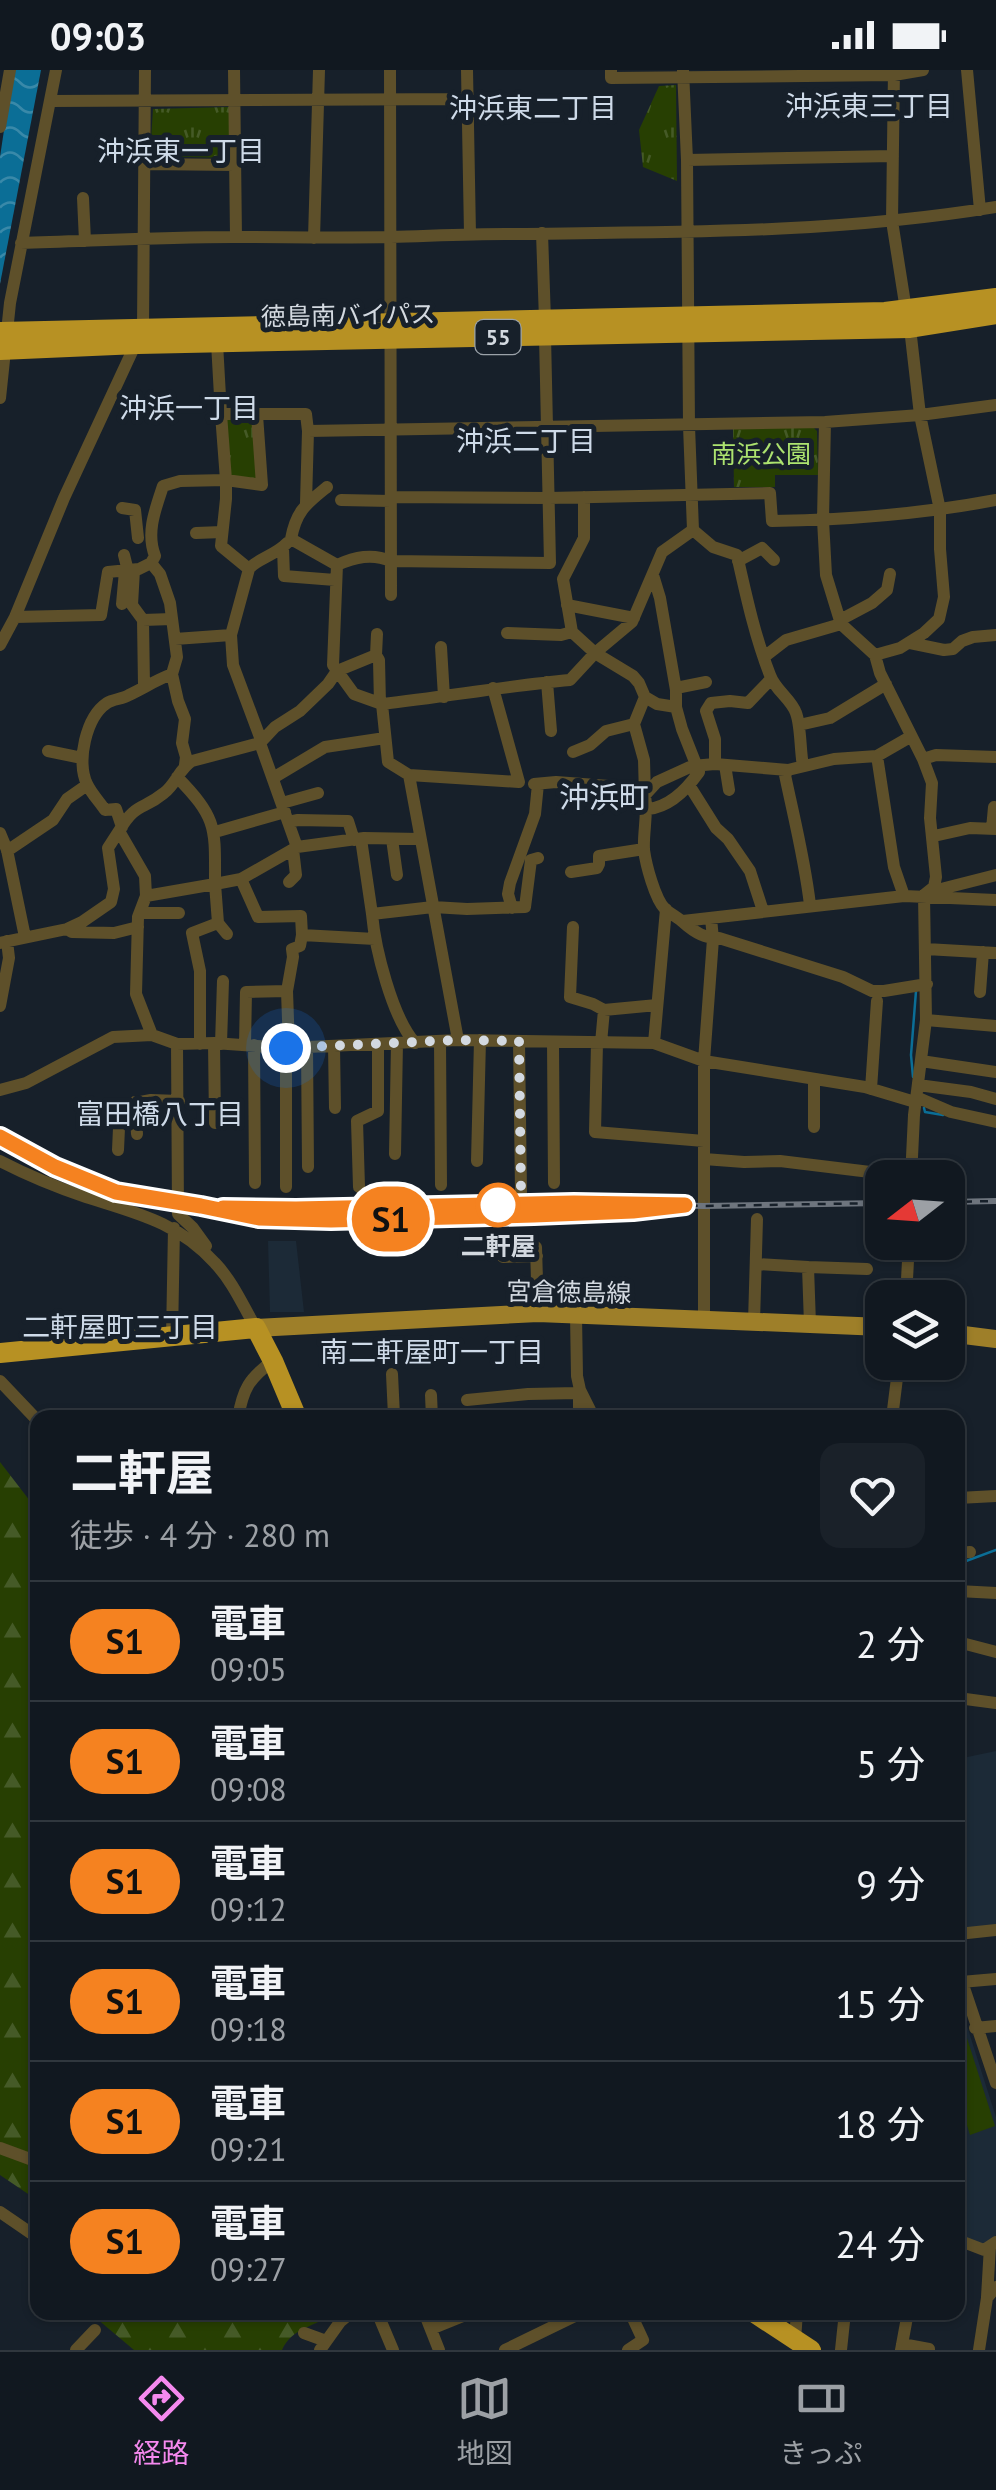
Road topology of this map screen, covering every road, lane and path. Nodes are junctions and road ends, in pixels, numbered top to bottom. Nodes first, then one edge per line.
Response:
1 (10, 70) edge
2 (56, 70) edge
3 (144, 70) edge
4 (234, 70) edge
5 (319, 70) edge
6 (390, 70) edge
7 (467, 70) edge
8 (611, 70) edge
9 (923, 70) edge
10 (967, 70) edge
11 (894, 72) edge
12 (809, 73) edge
13 (682, 74) edge
14 (3, 92) edge
15 (468, 99) junction
16 (145, 100) junction
17 (234, 100) junction
18 (318, 100) junction
19 (50, 101) junction
20 (390, 101) junction
21 (0, 127) edge
22 (893, 156) junction
23 (687, 160) junction
24 (145, 164) junction
25 (235, 165) junction
26 (84, 198) dead end
27 (996, 207) edge
28 (980, 210) junction
29 (892, 220) junction
30 (687, 232) junction
31 (542, 233) junction
32 (470, 234) junction
33 (236, 237) junction
34 (390, 237) junction
35 (145, 238) junction
36 (314, 238) junction
37 (85, 241) junction
38 (20, 243) junction
39 (996, 298) edge
40 (996, 314) edge
41 (908, 319) junction
42 (688, 325) junction
43 (545, 328) junction
44 (390, 331) junction
45 (140, 336) junction
46 (4, 341) edge
47 (217, 343) junction
48 (0, 398) edge
49 (996, 405) edge
50 (221, 414) junction
51 (920, 414) junction
52 (258, 415) junction
53 (824, 422) junction
54 (689, 426) junction
55 (547, 427) junction
56 (308, 431) junction
57 (391, 431) junction
58 (226, 480) junction
59 (327, 487) dead end
60 (691, 494) junction
61 (584, 497) junction
62 (549, 498) junction
63 (391, 499) junction
64 (340, 500) dead end
65 (996, 500) edge
66 (306, 503) junction
67 (122, 508) dead end
68 (940, 510) junction
69 (823, 520) junction
70 (152, 523) junction
71 (693, 530) junction
72 (222, 532) junction
73 (196, 534) dead end
74 (287, 543) junction
75 (124, 555) dead end
76 (158, 557) junction
77 (774, 560) dead end
78 (391, 561) junction
79 (738, 561) junction
80 (249, 569) junction
81 (129, 571) junction
82 (336, 572) junction
83 (890, 574) dead end
84 (653, 575) junction
85 (391, 596) dead end
86 (122, 604) dead end
87 (567, 606) junction
88 (15, 618) junction
89 (634, 618) junction
90 (172, 619) junction
91 (142, 620) junction
92 (840, 622) junction
93 (572, 632) junction
94 (232, 634) junction
95 (377, 634) dead end
96 (507, 634) dead end
97 (996, 635) edge
98 (175, 638) junction
99 (910, 643) junction
100 (0, 645) edge
101 (440, 647) dead end
102 (595, 653) junction
103 (376, 655) junction
104 (876, 655) junction
105 (764, 657) junction
106 (337, 671) junction
107 (172, 674) junction
108 (771, 679) junction
109 (547, 682) junction
110 (706, 682) dead end
111 (886, 684) junction
112 (144, 686) junction
113 (493, 688) junction
114 (676, 688) junction
115 (98, 696) dead end
116 (444, 697) junction
117 (645, 697) junction
118 (381, 704) junction
119 (676, 707) junction
120 (99, 712) junction
121 (83, 713) dead end
122 (634, 724) junction
123 (799, 725) junction
124 (550, 731) dead end
125 (910, 736) junction
126 (385, 738) junction
127 (260, 741) junction
128 (48, 751) dead end
129 (573, 752) dead end
130 (877, 756) junction
131 (996, 757) edge
132 (82, 758) junction
133 (924, 759) junction
134 (720, 764) junction
135 (697, 765) junction
136 (803, 766) junction
137 (788, 770) junction
138 (181, 771) junction
139 (409, 776) junction
140 (273, 778) junction
141 (87, 785) junction
142 (689, 785) junction
143 (729, 790) dead end
144 (318, 792) dead end
145 (646, 802) junction
146 (977, 806) dead end
147 (995, 807) edge
148 (285, 813) junction
149 (121, 829) junction
150 (994, 829) edge
151 (215, 832) junction
152 (0, 833) edge
153 (934, 836) junction
154 (361, 839) junction
155 (392, 839) junction
156 (420, 839) junction
157 (295, 848) junction
158 (644, 849) junction
159 (7, 851) junction
160 (538, 858) dead end
161 (571, 872) dead end
162 (397, 875) dead end
163 (996, 875) edge
164 (372, 878) dead end
165 (241, 879) junction
166 (289, 882) dead end
167 (216, 884) junction
168 (929, 891) junction
169 (146, 896) junction
170 (904, 896) junction
171 (996, 900) edge
172 (810, 905) junction
173 (432, 906) junction
174 (512, 908) junction
175 (666, 909) junction
176 (762, 911) junction
177 (180, 913) dead end
178 (372, 914) junction
179 (711, 918) junction
180 (139, 920) junction
181 (683, 921) junction
182 (573, 927) dead end
183 (68, 929) junction
184 (302, 935) junction
185 (24, 937) junction
186 (375, 939) junction
187 (713, 940) junction
188 (4, 942) edge
189 (926, 949) junction
190 (989, 953) edge
191 (223, 980) dead end
192 (927, 984) junction
193 (288, 991) junction
194 (980, 992) dead end
195 (878, 1001) dead end
196 (0, 1006) edge
197 (658, 1006) junction
198 (604, 1010) junction
199 (926, 1020) junction
200 (996, 1026) edge
201 (152, 1035) junction
202 (458, 1040) junction
203 (480, 1040) junction
204 (404, 1041) junction
205 (440, 1041) junction
206 (519, 1041) junction
207 (553, 1042) junction
208 (599, 1042) junction
209 (212, 1043) junction
210 (654, 1043) junction
211 (176, 1044) junction
212 (378, 1044) junction
213 (249, 1045) junction
214 (334, 1046) junction
215 (306, 1047) junction
216 (288, 1048) junction
217 (704, 1061) junction
218 (921, 1061) junction
219 (996, 1072) edge
220 (814, 1079) junction
221 (871, 1089) junction
222 (0, 1090) edge
223 (916, 1095) junction
224 (996, 1099) edge
225 (179, 1101) junction
226 (135, 1102) junction
227 (334, 1108) dead end
228 (996, 1122) edge
229 (215, 1123) dead end
230 (814, 1127) dead end
231 (138, 1134) dead end
232 (704, 1141) junction
233 (118, 1150) dead end
234 (396, 1154) dead end
235 (704, 1159) junction
236 (912, 1160) edge
237 (0, 1161) edge
238 (477, 1162) dead end
239 (308, 1167) dead end
240 (865, 1171) edge
241 (256, 1183) dead end
242 (441, 1184) dead end
243 (554, 1184) dead end
244 (286, 1187) dead end
245 (359, 1188) dead end
246 (521, 1192) dead end
247 (757, 1219) dead end
248 (174, 1228) junction
249 (502, 1257) dead end
250 (217, 1264) junction
251 (756, 1264) junction
252 (808, 1267) junction
253 (867, 1269) dead end
254 (538, 1313) junction
255 (576, 1315) junction
256 (704, 1320) junction
257 (754, 1322) junction
258 (810, 1324) junction
259 (865, 1326) edge
260 (256, 1328) junction
261 (965, 1335) edge
262 (172, 1337) junction
263 (996, 1340) edge
264 (0, 1353) edge
265 (273, 1361) junction
266 (392, 1374) dead end
267 (897, 1380) edge
268 (0, 1381) edge
269 (579, 1392) junction
270 (431, 1396) dead end
271 (467, 1400) dead end
272 (240, 1410) edge
273 (294, 1410) edge
274 (394, 1410) edge
275 (432, 1410) edge
276 (579, 1410) edge
277 (589, 1410) edge
278 (893, 1410) edge
279 (30, 1413) edge
280 (996, 1496) edge
281 (965, 1498) edge
282 (965, 1591) edge
283 (996, 1593) edge
284 (965, 1644) edge
285 (996, 1652) edge
286 (965, 1699) edge
287 (996, 1703) edge
288 (996, 1930) edge
289 (965, 1933) edge
290 (965, 1976) edge
291 (996, 1979) edge
292 (965, 2009) edge
293 (996, 2026) edge
294 (976, 2028) junction
295 (994, 2074) edge
296 (0, 2148) edge
297 (30, 2159) edge
298 (0, 2212) edge
299 (30, 2233) edge
300 (965, 2243) edge
301 (994, 2248) edge
302 (992, 2292) edge
303 (342, 2320) edge
304 (380, 2320) edge
305 (427, 2320) edge
306 (453, 2320) edge
307 (566, 2320) edge
308 (634, 2320) edge
309 (766, 2320) edge
310 (798, 2320) edge
311 (844, 2320) edge
312 (907, 2320) edge
313 (431, 2329) junction
314 (94, 2330) dead end
315 (304, 2333) dead end
316 (645, 2345) edge
317 (803, 2345) edge
318 (323, 2346) edge
319 (902, 2347) edge
320 (929, 2349) edge
321 (76, 2350) edge
322 (392, 2350) edge
323 (439, 2350) edge
324 (504, 2350) edge
325 (628, 2350) edge
326 (842, 2350) edge
327 (979, 2350) edge

1 - 14 street
2 - 19 street
3 - 16 street
4 - 17 street
5 - 18 street
6 - 20 street
7 - 15 street
8 - 13 street
9 - 11 street
10 - 28 street
11 - 12 street
11 - 22 street
12 - 13 street
13 - 23 street
14 - 21 street
15 - 20 street
15 - 32 street
16 - 17 street
16 - 19 street
16 - 24 street
17 - 18 street
17 - 25 street
18 - 20 street
18 - 36 street
19 - 38 street
20 - 34 street
22 - 23 street
22 - 29 street
23 - 30 street
24 - 25 street
24 - 35 street
25 - 33 street
26 - 37 street
27 - 28 street
28 - 29 street
29 - 30 street
29 - 41 street
30 - 31 street
30 - 42 street
31 - 32 street
31 - 43 street
32 - 34 street
33 - 35 street
33 - 36 street
34 - 36 street
34 - 44 street
35 - 37 street
35 - 45 street
37 - 38 street
38 - 46 street
39 - 41 highway, 徳島南バイパス / 55
40 - 41 highway, 徳島南バイパス / 55
41 - 42 highway, 徳島南バイパス / 55
41 - 51 street
42 - 43 highway, 徳島南バイパス / 55
42 - 54 street
43 - 44 highway, 徳島南バイパス / 55
43 - 55 street
44 - 45 highway, 徳島南バイパス / 55
44 - 47 highway, 徳島南バイパス / 55
44 - 57 street
45 - 46 highway, 徳島南バイパス / 55
45 - 47 highway, 徳島南バイパス / 55
45 - 88 street
46 - 48 street
47 - 50 street
49 - 51 street
50 - 52 street
50 - 58 street
51 - 53 street
51 - 68 street
52 - 56 street
52 - 58 street
53 - 54 street
53 - 69 street
54 - 55 street
54 - 60 street
55 - 57 street
55 - 62 street
56 - 57 street
56 - 66 street
57 - 63 street
58 - 70 street
58 - 72 street
59 - 66 street
60 - 61 street
60 - 69 street
60 - 71 street
61 - 62 street
61 - 87 street
62 - 63 street
62 - 78 street
63 - 64 street
63 - 78 street
65 - 68 street
66 - 74 street
67 - 70 street
68 - 69 street
68 - 99 street
69 - 92 street
70 - 76 street
71 - 79 street
71 - 84 street
72 - 73 street
72 - 80 street
74 - 80 street
74 - 82 street
74 - 82 street
75 - 81 street
76 - 81 street
76 - 90 street
77 - 79 street
78 - 82 street
78 - 85 street
79 - 105 street
80 - 94 street
81 - 86 street
81 - 88 street
81 - 91 street
82 - 106 street
83 - 92 street
84 - 89 street
84 - 114 street
87 - 89 street
87 - 93 street
88 - 100 street
89 - 102 street
90 - 91 street
90 - 98 street
91 - 112 street
92 - 104 street
92 - 105 street
93 - 96 street
93 - 102 street
94 - 98 street
94 - 127 street
95 - 103 street
97 - 99 street
98 - 107 street
99 - 104 street
101 - 116 street
102 - 109 street
102 - 117 street
103 - 106 street
103 - 118 street
104 - 111 street
105 - 108 street
106 - 118 street
106 - 127 street
107 - 112 street
107 - 138 street
108 - 123 street
108 - 134 street
109 - 113 street
109 - 124 street
110 - 114 street
111 - 123 street
111 - 125 street
112 - 120 street
113 - 116 street
113 - 139 street
114 - 119 street
115 - 120 street
116 - 118 street
117 - 119 street
117 - 122 street
118 - 126 street
119 - 135 street
120 - 121 street
120 - 132 street
122 - 129 street
122 - 145 street
123 - 136 street
125 - 130 street
125 - 133 street
126 - 139 street
126 - 140 street
127 - 138 street
127 - 140 street
128 - 132 street
130 - 136 street
130 - 170 street
131 - 133 street
132 - 141 street
133 - 153 street
134 - 135 street
134 - 137 street
134 - 143 street
135 - 142 street
135 - 145 street
136 - 137 street
137 - 172 street
138 - 149 street
138 - 151 street
139 - 156 street
140 - 148 street
141 - 149 street
141 - 159 street
142 - 145 street
142 - 176 street
144 - 148 street
145 - 158 street
145 - 174 street
146 - 147 street
147 - 150 street
148 - 151 street
148 - 154 street
148 - 157 street
149 - 169 street
149 - 183 street
150 - 153 street
151 - 167 street
152 - 159 street
153 - 168 street
154 - 155 street
154 - 157 street
154 - 164 street
154 - 178 street
155 - 156 street
155 - 162 street
156 - 173 street
157 - 165 street
157 - 166 street
158 - 161 street
158 - 175 street
159 - 185 street
160 - 174 street
163 - 168 street
165 - 167 street
165 - 184 street
167 - 169 street
167 - 209 street
168 - 170 street
168 - 171 street
168 - 189 street
169 - 180 street
170 - 172 street
172 - 176 street
173 - 174 street
173 - 178 street
173 - 202 street
175 - 181 street
175 - 197 street
176 - 179 street
177 - 180 street
178 - 186 street
179 - 181 street
179 - 187 street
180 - 183 street
180 - 201 street
181 - 187 street
182 - 198 street
183 - 185 street
184 - 186 street
184 - 193 street
185 - 188 street
186 - 204 street
187 - 192 street
187 - 217 street
188 - 196 street
189 - 190 street
189 - 192 street
190 - 194 street
191 - 209 street
192 - 199 street
193 - 213 street
193 - 216 street
195 - 221 street
197 - 198 street
197 - 210 street
198 - 208 street
199 - 200 street
199 - 218 street
201 - 211 street
201 - 222 street
202 - 203 street
202 - 205 street
203 - 206 street
203 - 238 street
204 - 205 street
204 - 212 street
204 - 234 street
205 - 242 street
206 - 207 street
206 - 246 street
207 - 208 street
207 - 243 street
208 - 210 street
208 - 232 street
209 - 211 street
209 - 213 street
209 - 229 street
210 - 217 street
211 - 225 street
212 - 214 street
212 - 245 street
213 - 216 street
213 - 241 street
214 - 215 street
214 - 227 street
215 - 216 street
215 - 239 street
216 - 244 street
217 - 220 street
217 - 232 street
218 - 219 street
218 - 223 street
220 - 221 street
220 - 230 street
221 - 223 street
223 - 224 street
223 - 228 street
223 - 236 street
225 - 226 street
225 - 250 street
226 - 231 street
226 - 233 street
232 - 235 street
235 - 240 street
235 - 256 street
237 - 248 street
247 - 251 street
248 - 250 street
248 - 262 street
249 - 254 street
250 - 260 street
251 - 252 street
251 - 257 street
252 - 253 street
252 - 258 street
254 - 255 main road, 宮倉徳島線
254 - 260 main road, 宮倉徳島線
255 - 256 main road, 宮倉徳島線
255 - 269 street
256 - 257 main road, 宮倉徳島線
257 - 258 main road, 宮倉徳島線
258 - 259 main road, 宮倉徳島線
260 - 262 highway
260 - 265 highway
261 - 263 main road
262 - 264 highway
265 - 272 street
265 - 273 highway
266 - 274 street
267 - 278 street
268 - 279 street
269 - 271 street
269 - 276 street
269 - 277 street
270 - 275 street
280 - 281 street
282 - 283 street
284 - 285 street
286 - 287 street
288 - 289 street
290 - 291 street
292 - 294 street
293 - 294 street
294 - 295 street
296 - 297 street
298 - 299 street
300 - 301 street
301 - 302 street
302 - 327 street
303 - 318 street
304 - 322 street
305 - 313 street
306 - 313 street
307 - 324 street
308 - 316 street
309 - 317 highway
310 - 317 street
311 - 326 street
312 - 319 street
313 - 323 street
314 - 321 street
315 - 318 street
316 - 325 street
319 - 320 street

